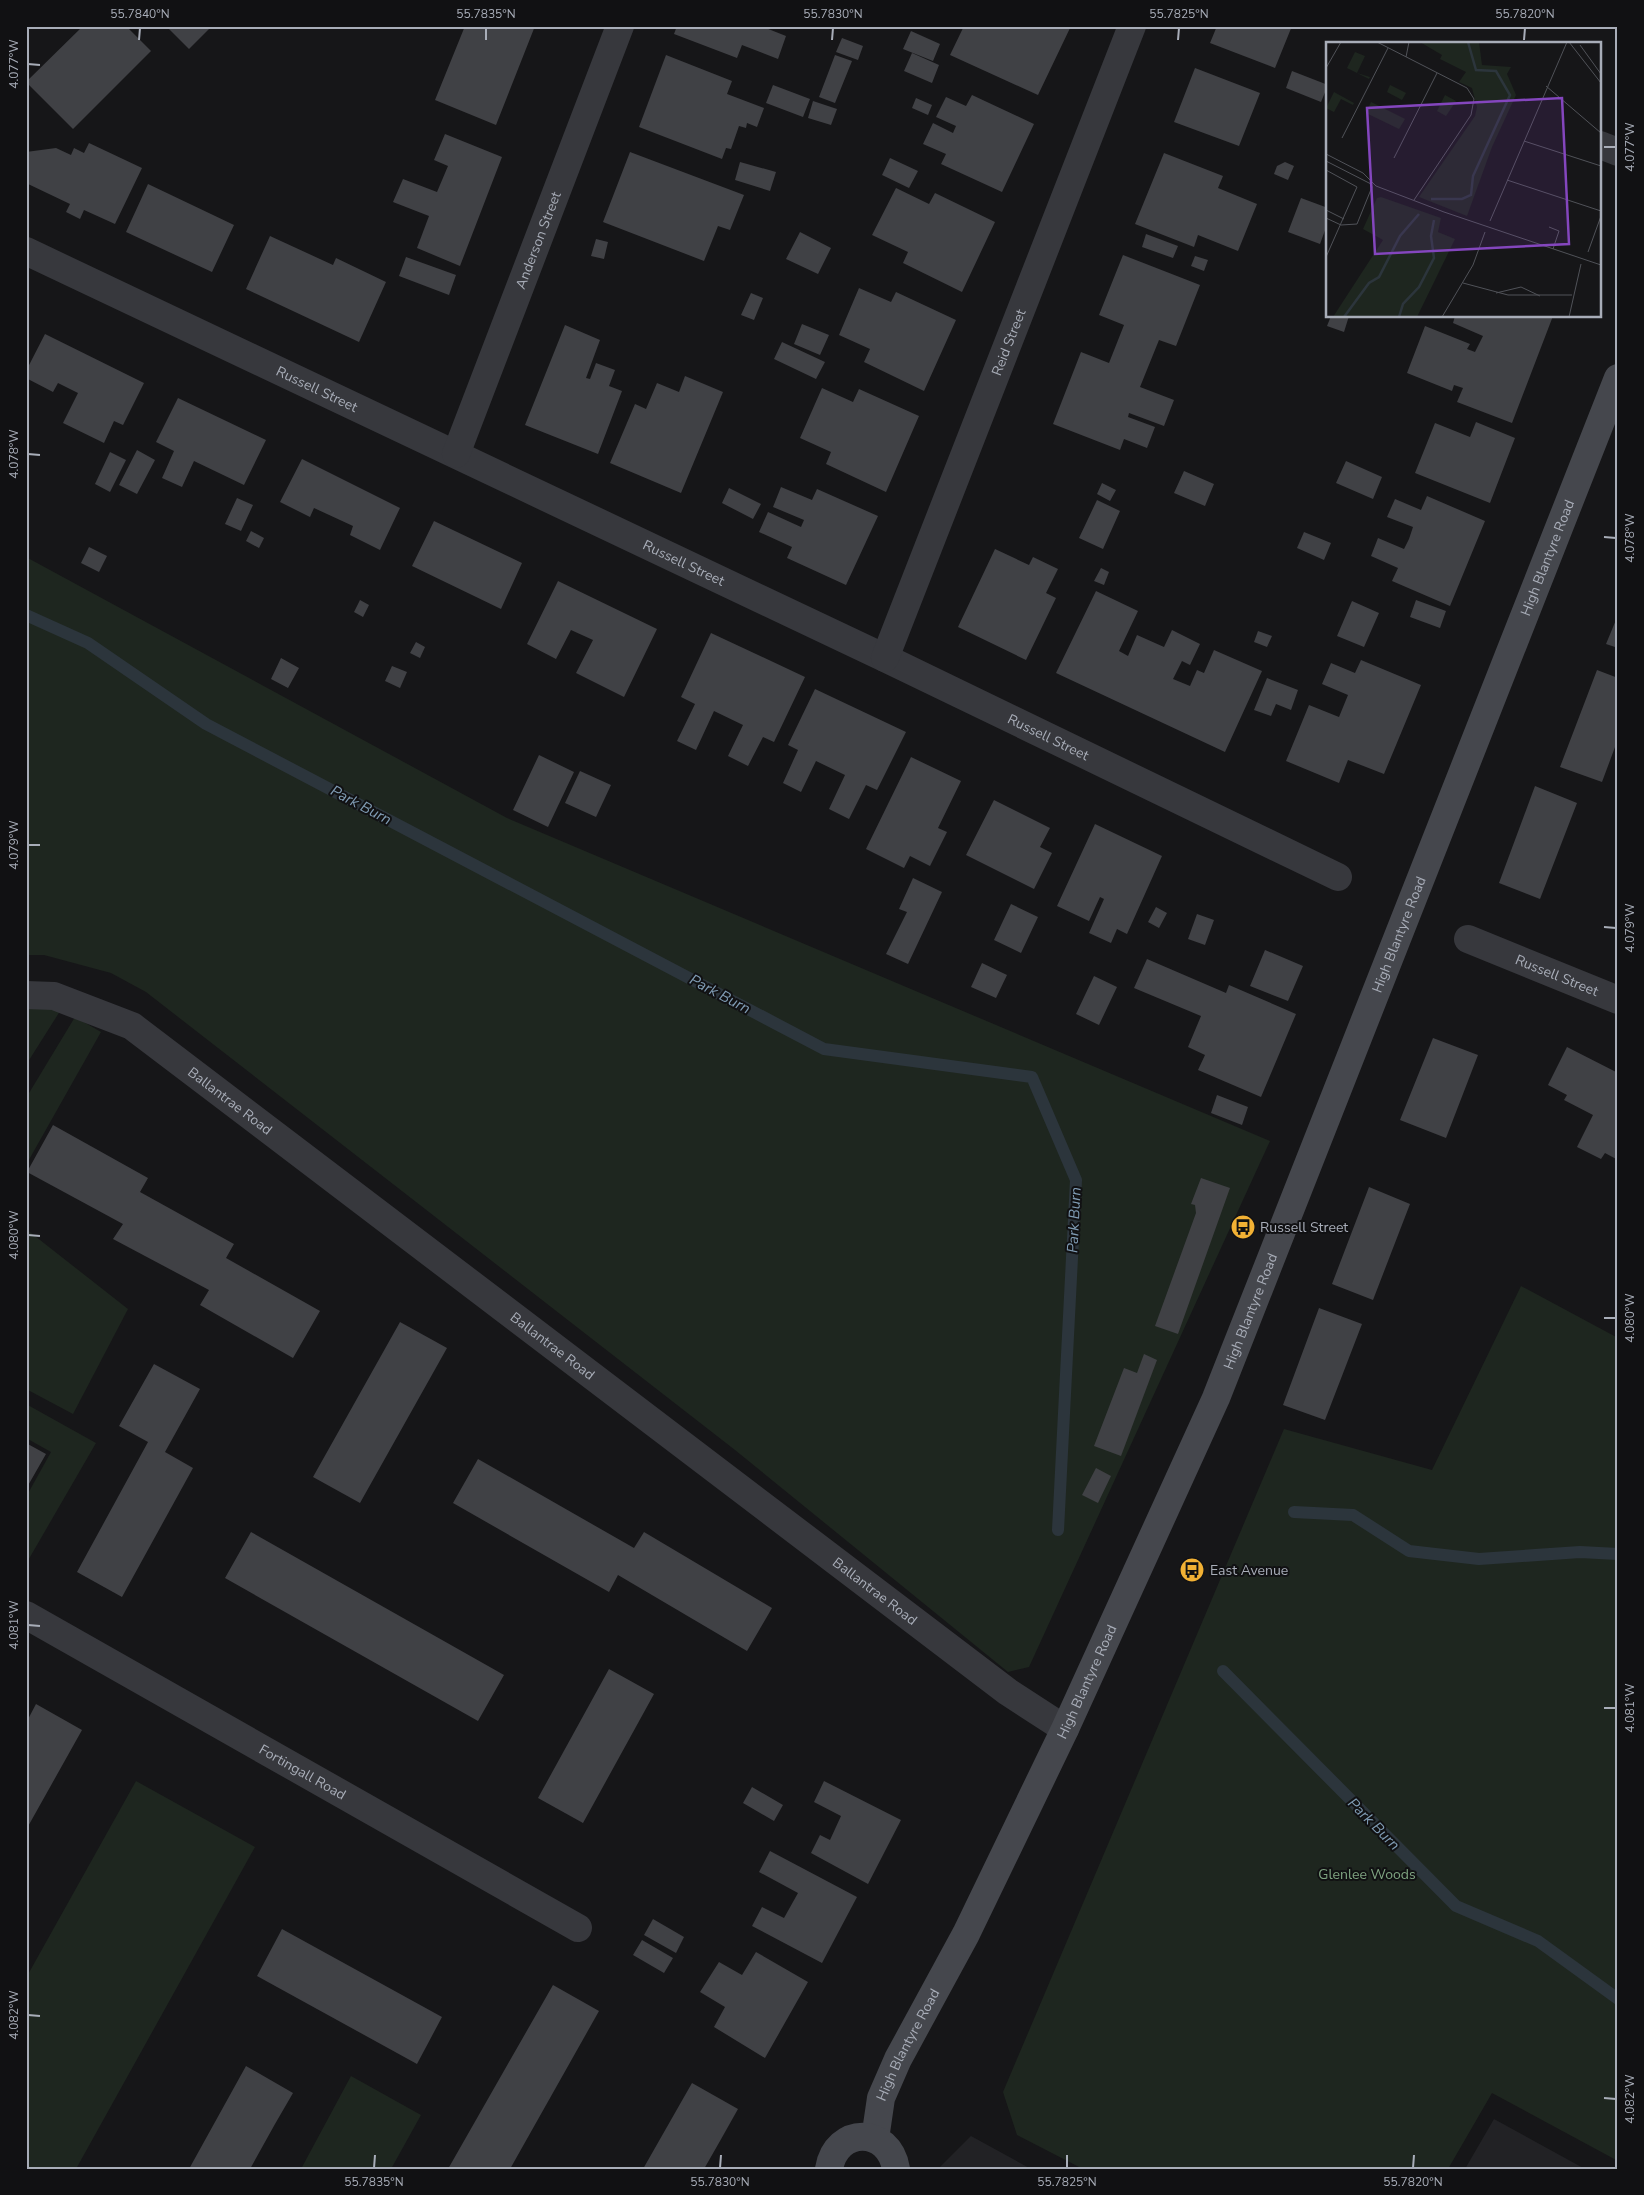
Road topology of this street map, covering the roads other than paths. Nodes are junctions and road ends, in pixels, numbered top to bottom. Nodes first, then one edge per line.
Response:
1 (620, 26) edge
2 (1132, 26) edge
3 (1602, 146) edge
4 (1618, 152) edge
5 (26, 251) edge
6 (1618, 378) edge
7 (456, 454) junction
8 (885, 658) junction
9 (1338, 877) dead end
10 (1468, 939) dead end
11 (26, 995) edge
12 (1618, 1000) edge
13 (26, 1615) edge
14 (1065, 1729) junction
15 (578, 1928) dead end
16 (875, 2139) junction
17 (828, 2169) edge
18 (896, 2169) edge

1 - 7 street, Anderson Street
2 - 8 street, Reid Street
3 - 4 street
5 - 7 street, Russell Street
6 - 14 main road, High Blantyre Road
7 - 8 street, Russell Street
8 - 9 street, Russell Street
10 - 12 street, Russell Street
11 - 14 street, Ballantrae Road
13 - 15 street, Fortingall Road
14 - 16 main road, High Blantyre Road
16 - 17 main road
16 - 18 main road

